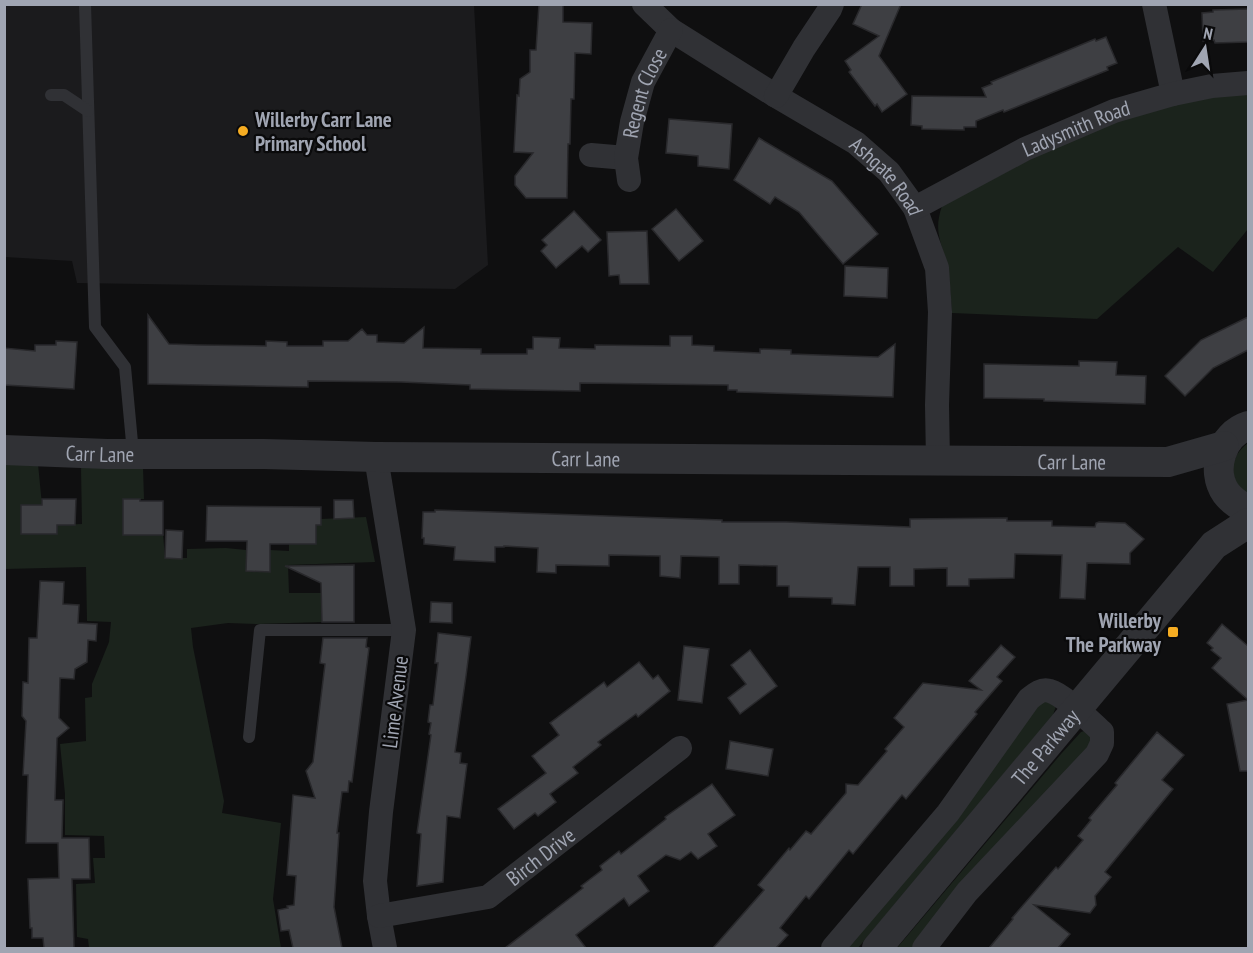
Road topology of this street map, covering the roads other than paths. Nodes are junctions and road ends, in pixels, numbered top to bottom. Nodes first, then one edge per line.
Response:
1 (85, 4) edge
2 (644, 4) edge
3 (832, 4) edge
4 (1154, 4) edge
5 (671, 30) junction
6 (1248, 83) edge
7 (1173, 94) junction
8 (51, 95) dead end
9 (776, 96) junction
10 (88, 111) junction
11 (591, 155) dead end
12 (915, 208) junction
13 (1248, 426) edge
14 (1224, 446) junction
15 (4, 450) edge
16 (133, 454) junction
17 (376, 457) junction
18 (938, 461) junction
19 (1168, 462) junction
20 (1232, 496) edge
21 (1248, 523) edge
22 (1214, 545) junction
23 (404, 630) junction
24 (1077, 710) junction
25 (249, 737) dead end
26 (681, 748) dead end
27 (379, 916) junction
28 (385, 948) edge
29 (833, 948) edge
30 (877, 948) edge
31 (924, 948) edge

1 - 10 lane
2 - 5 street, Ashgate Road
3 - 9 street
4 - 7 street
5 - 9 street, Ashgate Road
5 - 11 street, Regent Close
6 - 7 street, Ladysmith Road
7 - 12 street, Ladysmith Road
8 - 10 lane
9 - 12 street, Ashgate Road
10 - 16 lane
12 - 18 street, Ashgate Road
13 - 14 street, Carr Lane
14 - 19 street, Carr Lane
14 - 20 street
15 - 16 street, Carr Lane
16 - 17 street, Carr Lane
17 - 18 street, Carr Lane
17 - 23 street, Lime Avenue
18 - 19 street, Carr Lane
19 - 20 street, Carr Lane
20 - 22 street, The Parkway
21 - 22 street, The Parkway
22 - 24 street, The Parkway
23 - 25 lane
23 - 27 street, Lime Avenue
24 - 29 street
24 - 30 street, The Parkway
24 - 31 street
26 - 27 street, Birch Drive
27 - 28 street, Lime Avenue

